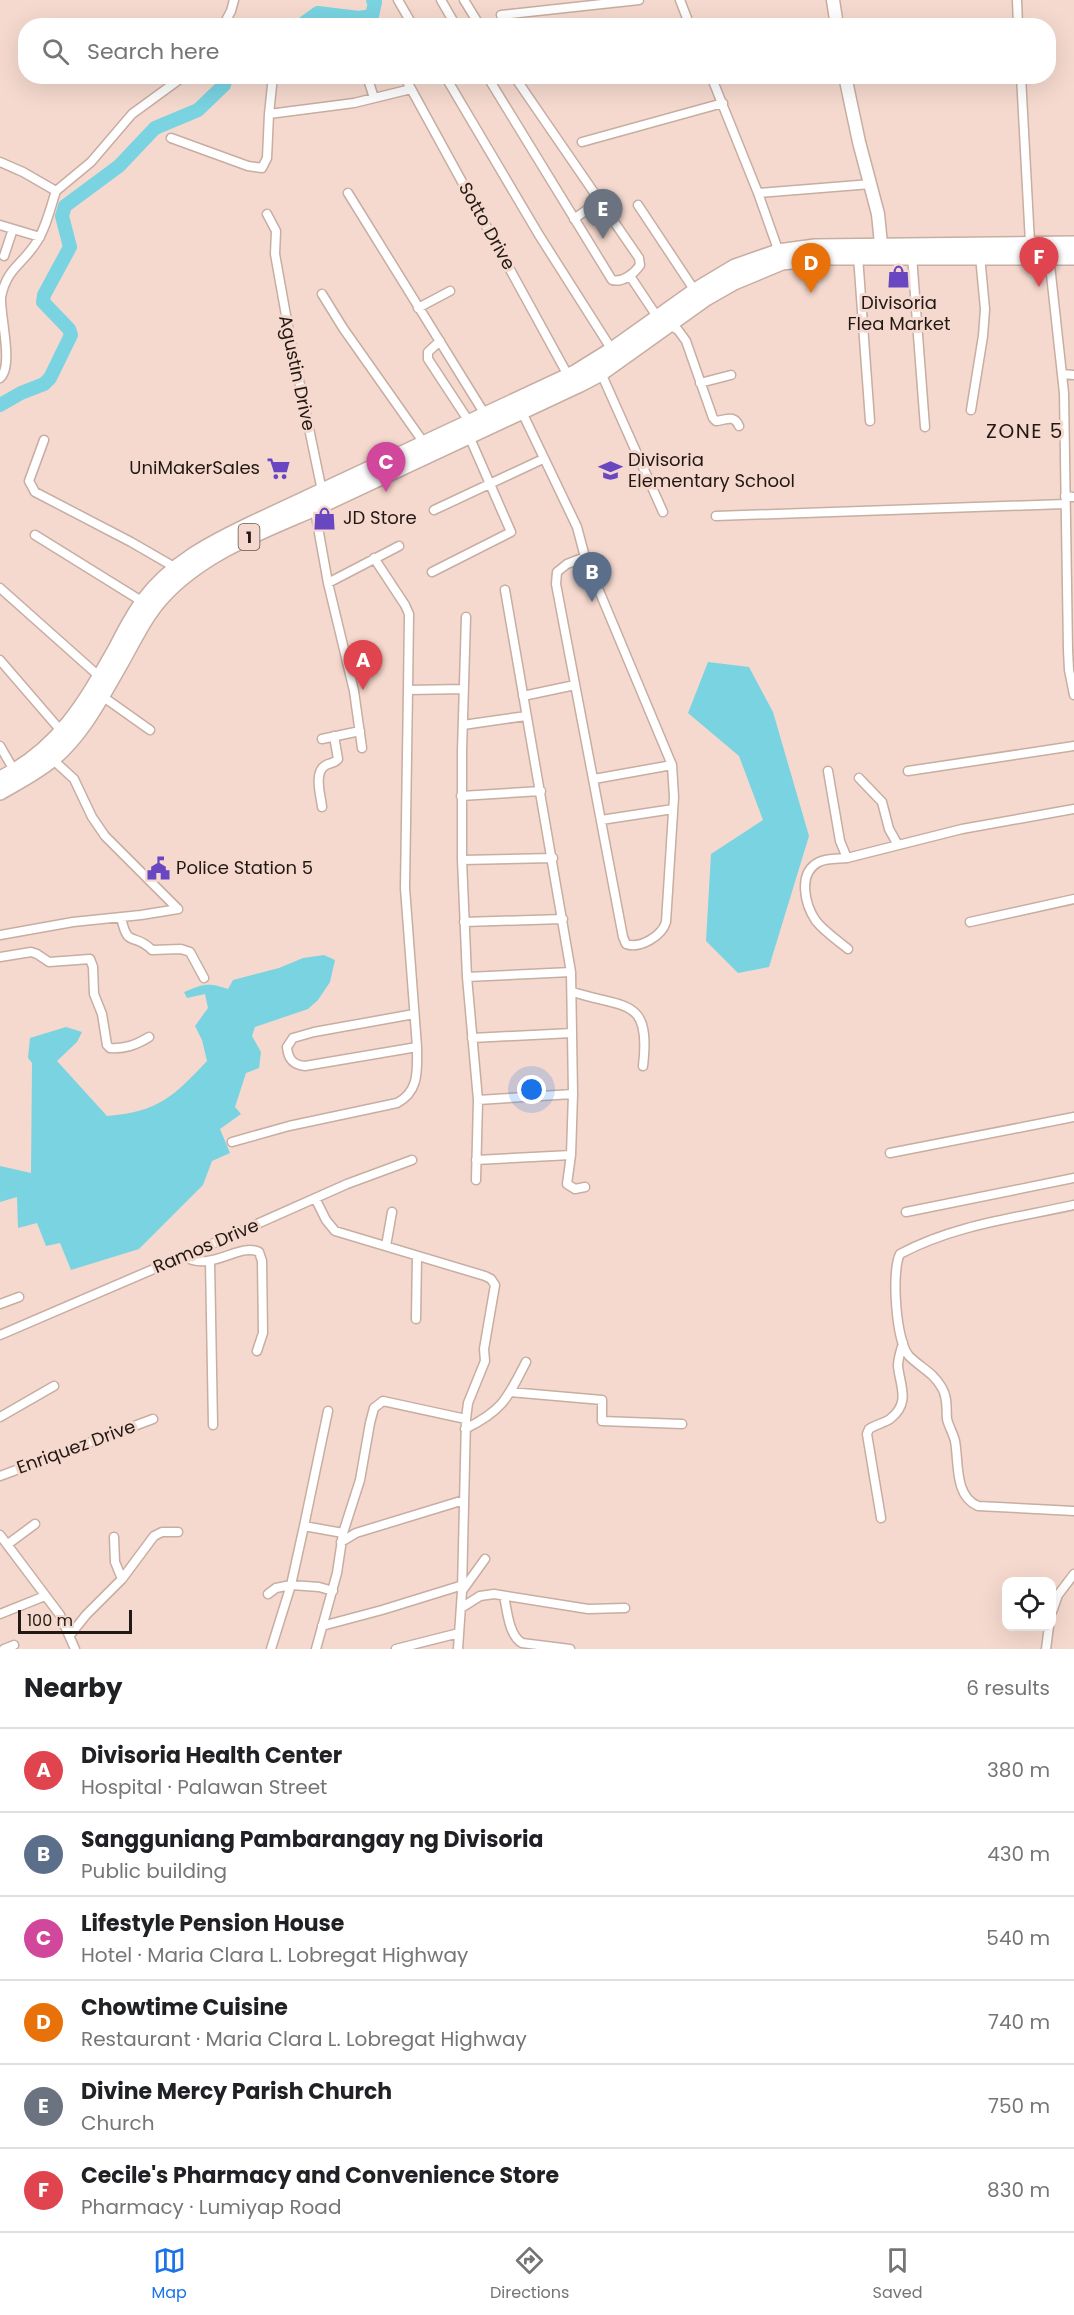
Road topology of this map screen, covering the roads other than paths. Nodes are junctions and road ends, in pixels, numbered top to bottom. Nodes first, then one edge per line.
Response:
1 (234, 0) edge
2 (398, 0) edge
3 (441, 0) edge
4 (464, 0) edge
5 (639, 0) edge
6 (680, 0) edge
7 (833, 0) edge
8 (1017, 0) edge
9 (501, 15) dead end
10 (227, 18) edge
11 (408, 18) edge
12 (451, 18) edge
13 (475, 18) edge
14 (687, 18) edge
15 (836, 18) edge
16 (1018, 18) edge
17 (173, 84) edge
18 (272, 84) edge
19 (370, 84) edge
20 (408, 84) edge
21 (450, 84) edge
22 (492, 84) edge
23 (519, 84) edge
24 (715, 84) edge
25 (847, 84) edge
26 (1021, 84) edge
27 (411, 89) junction
28 (374, 98) junction
29 (723, 103) junction
30 (269, 114) junction
31 (171, 138) dead end
32 (582, 142) dead end
33 (0, 162) edge
34 (872, 184) junction
35 (56, 191) junction
36 (348, 193) dead end
37 (758, 193) junction
38 (599, 201) junction
39 (638, 206) dead end
40 (267, 214) dead end
41 (574, 219) junction
42 (0, 225) edge
43 (13, 229) junction
44 (40, 237) junction
45 (1030, 243) junction
46 (1074, 243) edge
47 (882, 250) junction
48 (1048, 250) junction
49 (2, 255) edge
50 (858, 256) junction
51 (912, 256) junction
52 (981, 256) junction
53 (1074, 256) edge
54 (780, 257) junction
55 (23, 258) junction
56 (630, 276) junction
57 (450, 291) dead end
58 (695, 291) junction
59 (322, 294) dead end
60 (418, 308) junction
61 (664, 321) junction
62 (440, 341) junction
63 (612, 350) junction
64 (601, 372) junction
65 (1062, 374) junction
66 (731, 375) dead end
67 (1074, 375) edge
68 (0, 378) edge
69 (571, 381) junction
70 (700, 383) junction
71 (520, 406) junction
72 (971, 410) dead end
73 (486, 416) junction
74 (870, 421) dead end
75 (739, 426) dead end
76 (925, 427) dead end
77 (470, 430) junction
78 (44, 440) dead end
79 (424, 443) junction
80 (543, 459) junction
81 (1070, 475) edge
82 (490, 484) junction
83 (316, 498) junction
84 (1068, 499) edge
85 (434, 510) dead end
86 (663, 512) dead end
87 (717, 516) dead end
88 (1071, 535) edge
89 (35, 536) dead end
90 (399, 546) dead end
91 (585, 557) junction
92 (374, 558) junction
93 (176, 568) junction
94 (432, 572) dead end
95 (328, 583) junction
96 (0, 588) edge
97 (1071, 589) edge
98 (505, 590) dead end
99 (143, 602) junction
100 (466, 616) dead end
101 (1071, 617) edge
102 (0, 660) edge
103 (1071, 670) edge
104 (100, 677) junction
105 (575, 685) junction
106 (464, 689) junction
107 (408, 690) junction
108 (1074, 695) edge
109 (102, 696) junction
110 (523, 696) junction
111 (526, 716) junction
112 (463, 725) junction
113 (150, 730) dead end
114 (360, 731) junction
115 (67, 736) junction
116 (334, 736) junction
117 (322, 739) dead end
118 (0, 746) edge
119 (1074, 746) edge
120 (362, 748) dead end
121 (48, 755) junction
122 (672, 765) junction
123 (828, 771) dead end
124 (908, 771) dead end
125 (15, 772) junction
126 (859, 778) dead end
127 (0, 779) edge
128 (594, 779) junction
129 (541, 791) junction
130 (0, 792) edge
131 (461, 796) junction
132 (322, 807) dead end
133 (673, 808) junction
134 (1074, 809) edge
135 (601, 820) junction
136 (898, 845) junction
137 (553, 858) junction
138 (847, 858) junction
139 (462, 860) junction
140 (1074, 900) edge
141 (122, 917) junction
142 (563, 919) junction
143 (464, 922) junction
144 (970, 922) dead end
145 (0, 935) edge
146 (848, 949) dead end
147 (0, 957) edge
148 (572, 972) junction
149 (467, 977) junction
150 (204, 978) dead end
151 (573, 992) junction
152 (414, 1014) junction
153 (572, 1033) junction
154 (148, 1037) dead end
155 (472, 1038) junction
156 (417, 1047) junction
157 (643, 1066) dead end
158 (573, 1094) junction
159 (478, 1100) junction
160 (1074, 1117) edge
161 (232, 1142) dead end
162 (890, 1153) dead end
163 (571, 1155) junction
164 (412, 1160) dead end
165 (476, 1160) junction
166 (1074, 1178) edge
167 (476, 1180) dead end
168 (585, 1187) dead end
169 (315, 1198) junction
170 (1074, 1205) edge
171 (392, 1212) dead end
172 (906, 1212) dead end
173 (386, 1246) junction
174 (417, 1256) junction
175 (183, 1257) junction
176 (210, 1261) junction
177 (19, 1297) dead end
178 (0, 1305) edge
179 (416, 1318) dead end
180 (0, 1335) edge
181 (903, 1343) junction
182 (257, 1351) dead end
183 (526, 1362) dead end
184 (54, 1386) dead end
185 (510, 1392) junction
186 (328, 1411) dead end
187 (0, 1417) edge
188 (153, 1419) dead end
189 (465, 1419) junction
190 (682, 1424) dead end
191 (213, 1425) dead end
192 (465, 1429) junction
193 (0, 1476) edge
194 (464, 1500) junction
195 (1074, 1511) edge
196 (881, 1518) dead end
197 (35, 1524) dead end
198 (304, 1526) junction
199 (178, 1532) dead end
200 (343, 1533) junction
201 (0, 1534) edge
202 (114, 1537) dead end
203 (341, 1543) junction
204 (8, 1544) junction
205 (485, 1558) dead end
206 (1074, 1574) edge
207 (122, 1579) junction
208 (291, 1585) junction
209 (463, 1588) junction
210 (333, 1591) junction
211 (268, 1594) dead end
212 (45, 1596) junction
213 (504, 1596) junction
214 (1056, 1601) edge
215 (0, 1604) edge
216 (461, 1608) junction
217 (625, 1608) dead end
218 (3, 1613) edge
219 (322, 1626) junction
220 (1048, 1631) edge
221 (459, 1633) junction
222 (70, 1635) junction
223 (14, 1645) dead end
224 (4, 1649) edge
225 (75, 1649) edge
226 (271, 1649) edge
227 (316, 1649) edge
228 (396, 1649) edge
229 (458, 1649) edge
230 (570, 1649) edge
231 (1046, 1649) edge

1 - 10 street
2 - 11 street
3 - 12 street
4 - 13 street
5 - 9 street
6 - 14 street
7 - 15 street
8 - 16 street
17 - 35 street
18 - 30 street
19 - 28 street
20 - 27 street, Sotto Drive
21 - 63 street
22 - 41 street
23 - 38 street
24 - 29 street
25 - 34 street
26 - 45 street
27 - 28 street
27 - 69 street, Sotto Drive
28 - 30 street
29 - 32 street
29 - 37 street
30 - 31 street
33 - 35 street
34 - 37 street
34 - 47 street
35 - 44 street
36 - 60 street
37 - 54 street
38 - 41 street
38 - 56 street
39 - 58 street
40 - 83 street, Agustin Drive
41 - 56 street
42 - 43 street
43 - 44 street
43 - 49 street
44 - 55 street
45 - 47 highway, 1
45 - 48 highway, 1
46 - 48 highway, 1
47 - 50 highway, 1
47 - 51 highway, 1
47 - 54 highway, 1
48 - 52 highway, 1
48 - 53 highway, 1
48 - 65 street
49 - 55 street
50 - 54 highway, 1
50 - 74 street
51 - 52 highway, 1
51 - 76 street
52 - 72 street
54 - 58 highway, 1
54 - 61 highway, 1
55 - 68 street
56 - 61 street
57 - 60 street
58 - 61 highway, 1
59 - 79 street
60 - 62 street
61 - 63 highway, 1
61 - 64 highway, 1
61 - 70 street
62 - 73 street
62 - 77 street
63 - 69 highway, 1
64 - 69 highway, 1
64 - 86 street
65 - 67 street
65 - 81 street
66 - 70 street
69 - 71 highway, 1
70 - 75 street
71 - 73 highway, 1
71 - 77 highway, 1
71 - 80 street
73 - 77 highway, 1
77 - 79 highway, 1
77 - 82 street
77 - 83 highway, 1
78 - 93 street
79 - 83 highway, 1
80 - 82 street
80 - 91 street
81 - 84 street
82 - 85 street
82 - 94 street
83 - 93 highway, 1
83 - 95 street, Agustin Drive
83 - 109 highway, 1
84 - 87 street
84 - 88 street
88 - 97 street
89 - 99 street
90 - 92 street
91 - 105 street
91 - 122 street
92 - 95 street
92 - 107 street
93 - 99 highway, 1
95 - 114 street, Agustin Drive
96 - 104 street
97 - 101 street
98 - 110 street
99 - 104 highway, 1
100 - 106 street
101 - 103 street
102 - 115 street
103 - 108 street
104 - 115 highway, 1
105 - 110 street
105 - 128 street
106 - 107 street
106 - 112 street
107 - 152 street
109 - 113 street
109 - 115 highway, 1
110 - 111 street
111 - 112 street
111 - 129 street
112 - 131 street
114 - 116 street
114 - 120 street, Agustin Drive
115 - 121 highway, 1
116 - 117 street
116 - 132 street
118 - 125 street
119 - 124 street
121 - 125 highway, 1
121 - 130 highway, 1
121 - 141 street
122 - 128 street
122 - 133 street
123 - 138 street
125 - 127 highway, 1
126 - 136 street
128 - 135 street
129 - 131 street
129 - 137 street
131 - 139 street
133 - 135 street
133 - 135 street
134 - 136 street
136 - 138 street
137 - 139 street
137 - 142 street
138 - 146 street
139 - 143 street
140 - 144 street
141 - 145 street
141 - 150 street
142 - 143 street
142 - 148 street
143 - 149 street
147 - 154 street
148 - 149 street
148 - 151 street
149 - 155 street
151 - 153 street
151 - 157 street
152 - 156 street
152 - 156 street
153 - 155 street
153 - 158 street
155 - 159 street
156 - 161 street
158 - 159 street
158 - 163 street
159 - 165 street
160 - 162 street
163 - 165 street
163 - 168 street
164 - 169 street, Ramos Drive
165 - 167 street
166 - 172 street
169 - 173 street
169 - 175 street, Ramos Drive
170 - 181 street
171 - 173 street
173 - 174 street
174 - 179 street
174 - 189 street
175 - 176 street
175 - 180 street, Ramos Drive
176 - 182 street
176 - 191 street
177 - 178 street
181 - 195 street
181 - 196 street
183 - 185 street
184 - 187 street
185 - 190 street
185 - 192 street
186 - 198 street
188 - 193 street, Enriquez Drive
189 - 192 street
189 - 200 street
192 - 194 street
194 - 203 street
194 - 209 street
197 - 204 street
198 - 200 street
198 - 208 street
199 - 207 street
200 - 203 street
201 - 204 street
202 - 207 street
203 - 210 street
204 - 212 street
205 - 209 street
206 - 214 street
207 - 222 street
208 - 210 street
208 - 211 street
208 - 226 street
209 - 216 street
209 - 219 street
210 - 219 street
212 - 218 street
212 - 222 street
213 - 216 street
213 - 217 street
213 - 230 street
215 - 218 street
216 - 221 street
219 - 227 street
220 - 231 street
221 - 228 street
221 - 229 street
222 - 225 street
223 - 224 street

